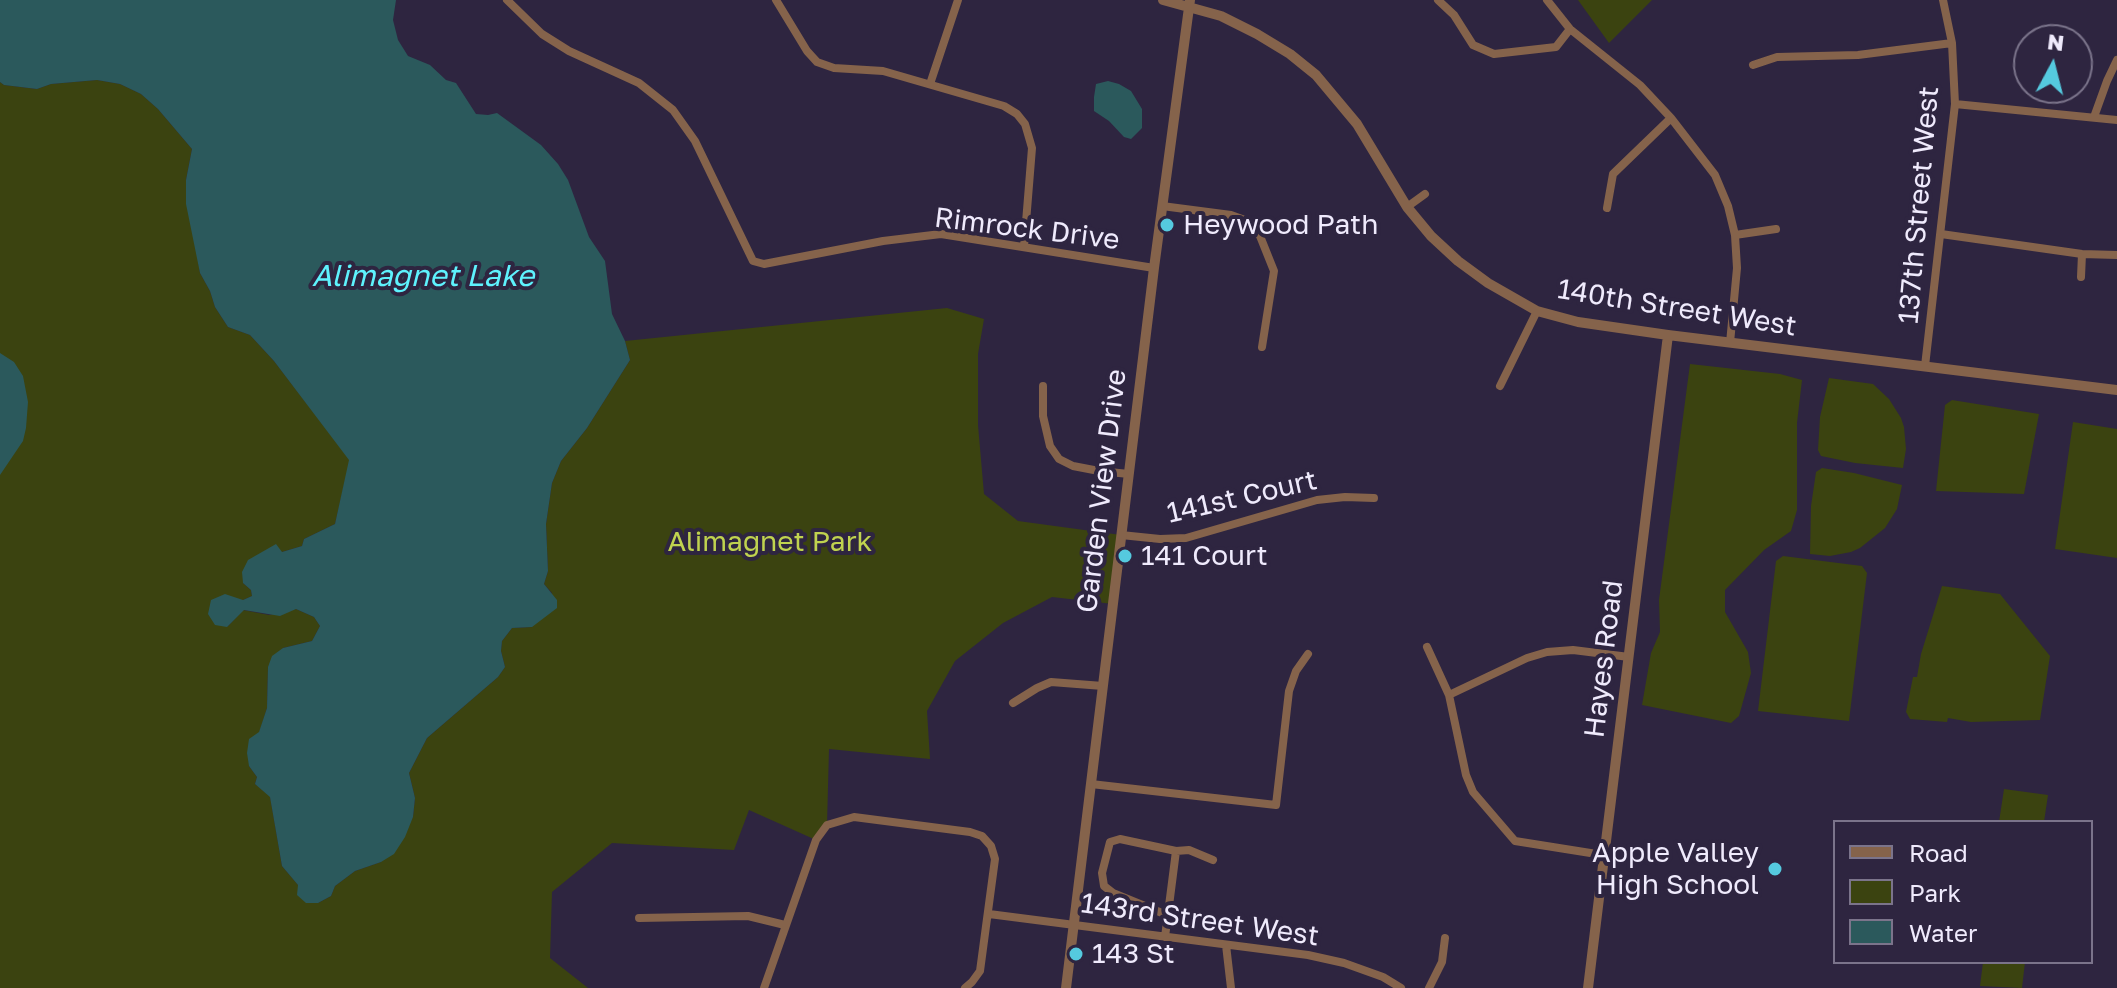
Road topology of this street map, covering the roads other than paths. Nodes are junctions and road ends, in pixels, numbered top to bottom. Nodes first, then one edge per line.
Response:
1 (507, 0) edge
2 (776, 0) edge
3 (958, 0) edge
4 (1163, 0) edge
5 (1438, 0) edge
6 (1547, 0) edge
7 (1943, 0) edge
8 (1190, 4) edge
9 (1570, 29) junction
10 (1952, 43) junction
11 (2117, 60) edge
12 (1753, 65) dead end
13 (930, 84) junction
14 (1955, 104) junction
15 (2094, 117) junction
16 (1671, 118) junction
17 (2117, 120) edge
18 (1425, 194) dead end
19 (1162, 206) junction
20 (1407, 207) junction
21 (1607, 208) dead end
22 (1776, 229) dead end
23 (1941, 234) junction
24 (1735, 235) junction
25 (1024, 247) junction
26 (2082, 254) junction
27 (2117, 255) edge
28 (1154, 268) junction
29 (2081, 277) dead end
30 (1537, 311) junction
31 (1668, 335) junction
32 (1730, 343) junction
33 (1262, 347) dead end
34 (1925, 366) junction
35 (1043, 386) dead end
36 (1500, 386) dead end
37 (2117, 390) edge
38 (1129, 474) junction
39 (1374, 498) dead end
40 (1121, 535) junction
41 (1427, 647) dead end
42 (1308, 654) dead end
43 (1629, 657) junction
44 (1103, 686) junction
45 (1449, 695) junction
46 (1013, 703) dead end
47 (1091, 784) junction
48 (1176, 851) junction
49 (1603, 855) junction
50 (1213, 860) dead end
51 (989, 914) junction
52 (1167, 915) junction
53 (639, 918) dead end
54 (785, 925) junction
55 (1074, 926) junction
56 (1165, 937) junction
57 (1445, 938) dead end
58 (1226, 945) junction
59 (764, 988) edge
60 (965, 988) edge
61 (1066, 988) edge
62 (1231, 988) edge
63 (1401, 988) edge
64 (1429, 988) edge
65 (1588, 988) edge

1 - 25 street, Rimrock Drive
2 - 13 street
3 - 13 street
4 - 8 street, 140th Street West
5 - 9 street
6 - 9 street
7 - 10 street, 137th Street West
8 - 19 street, Garden View Drive
8 - 20 street, 140th Street West
9 - 16 street
10 - 12 street
10 - 14 street, 137th Street West
11 - 15 street
13 - 25 street
14 - 15 street
14 - 23 street, 137th Street West
15 - 17 street
16 - 21 street
16 - 24 street
18 - 20 street
19 - 28 street, Garden View Drive
19 - 33 street
20 - 30 street, 140th Street West
22 - 24 street
23 - 26 street
23 - 34 street, 137th Street West
24 - 32 street
25 - 28 street, Rimrock Drive
26 - 27 street
26 - 29 street
28 - 38 street, Garden View Drive
30 - 31 street, 140th Street West
30 - 36 street
31 - 32 street, 140th Street West
31 - 43 street, Hayes Road
32 - 34 street, 140th Street West
34 - 37 street, 140th Street West
35 - 38 street
38 - 40 street, Garden View Drive
39 - 40 street, 141st Court
40 - 44 street, Garden View Drive
41 - 45 street
42 - 47 street
43 - 45 street
43 - 49 street, Hayes Road
44 - 46 street
44 - 47 street, Garden View Drive
45 - 49 street
47 - 55 street, Garden View Drive
48 - 50 street
48 - 52 street
48 - 52 street
49 - 65 street, Hayes Road
51 - 54 street
51 - 55 street, 143rd Street West
51 - 60 street
52 - 56 street
53 - 54 street
54 - 59 street
55 - 56 street, 143rd Street West
55 - 61 street, Garden View Drive
56 - 58 street, 143rd Street West
57 - 64 street
58 - 62 street
58 - 63 street, 143rd Street West

